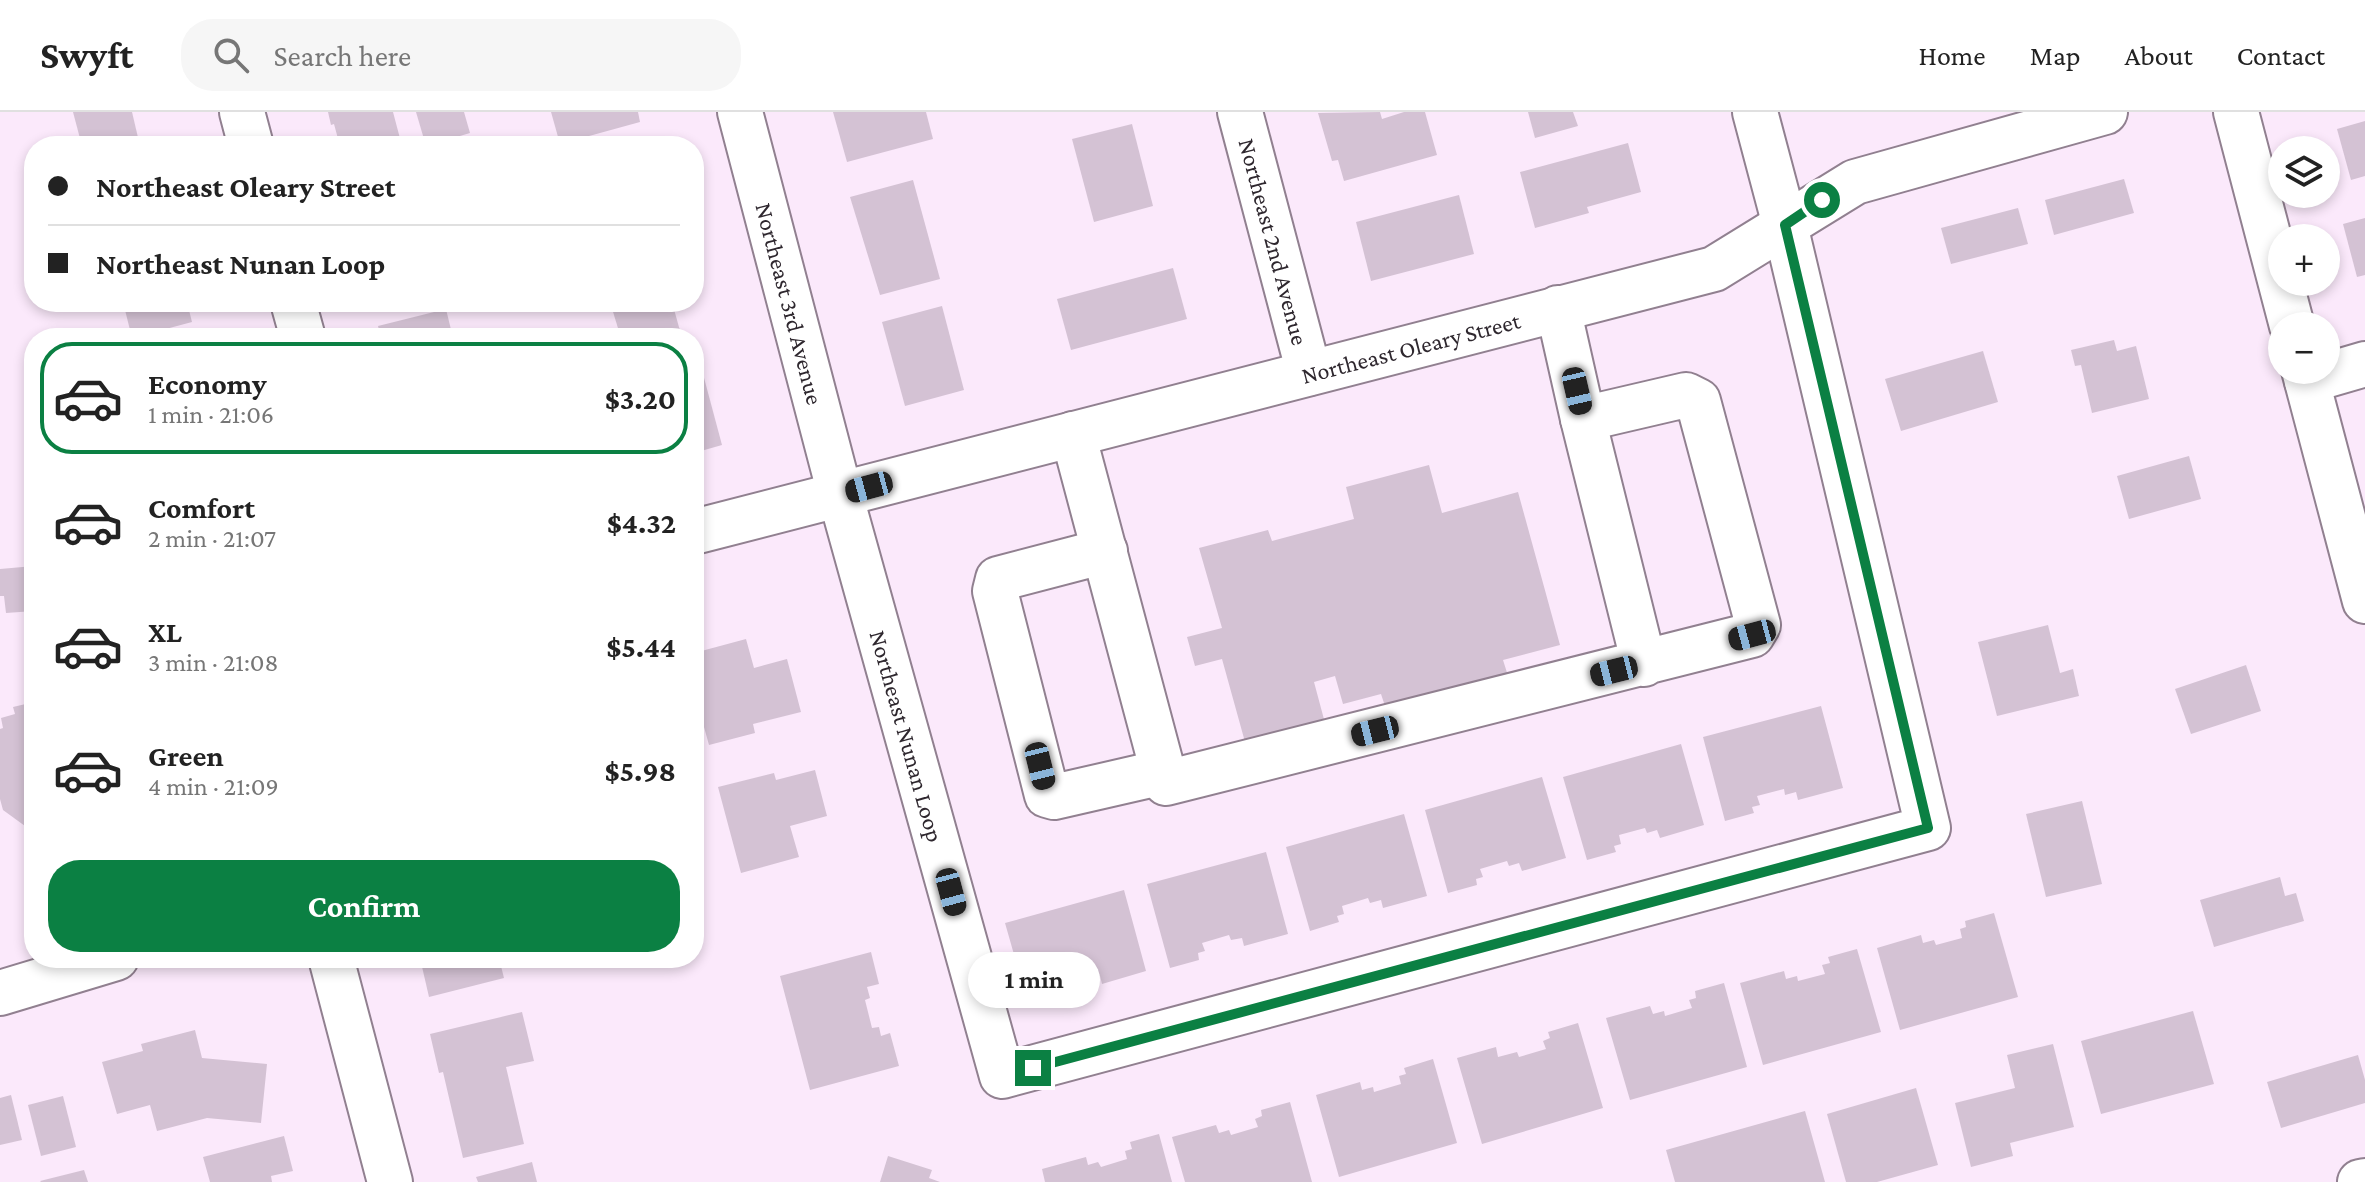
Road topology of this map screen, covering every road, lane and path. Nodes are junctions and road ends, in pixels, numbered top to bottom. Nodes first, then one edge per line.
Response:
1 (242, 112) edge
2 (740, 112) edge
3 (1240, 112) edge
4 (1755, 112) edge
5 (2105, 112) edge
6 (2236, 112) edge
7 (248, 136) edge
8 (1785, 225) junction
9 (1558, 308) junction
10 (2288, 312) edge
11 (2365, 364) edge
12 (2340, 369) edge
13 (1309, 373) junction
14 (2307, 384) edge
15 (1583, 419) junction
16 (1073, 434) junction
17 (840, 494) junction
18 (704, 529) edge
19 (1105, 551) junction
20 (2365, 601) edge
21 (1644, 664) junction
22 (1163, 772) junction
23 (83, 968) edge
24 (334, 968) edge
25 (0, 993) edge
26 (390, 1182) edge

1 - 7 street
2 - 17 street, Northeast 3rd Avenue
3 - 13 street, Northeast 2nd Avenue
4 - 8 street
5 - 8 street, Northeast Oleary Street
6 - 10 street
8 - 9 street, Northeast Oleary Street
8 - 17 street, Northeast Nunan Loop
9 - 13 street, Northeast Oleary Street
9 - 15 street
11 - 12 street
13 - 16 street, Northeast Oleary Street
14 - 20 street
15 - 21 street
15 - 21 street
16 - 17 street, Northeast Oleary Street
16 - 19 street
17 - 18 street, Northeast Oleary Street
19 - 22 street
19 - 22 street
21 - 22 street
23 - 25 street
24 - 26 street

